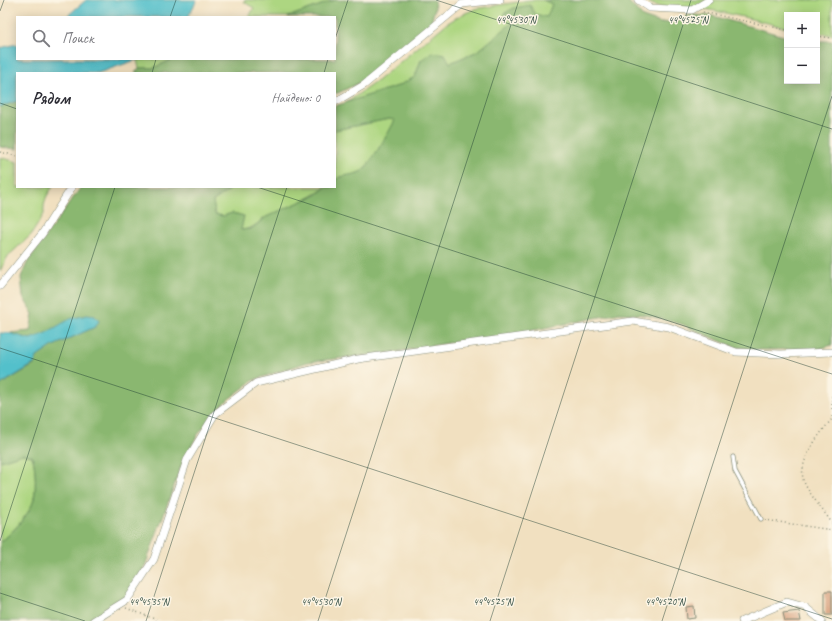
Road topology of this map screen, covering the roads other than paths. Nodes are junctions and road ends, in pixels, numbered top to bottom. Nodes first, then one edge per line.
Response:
1 (500, 0) edge
2 (638, 0) edge
3 (709, 0) edge
4 (336, 101) edge
5 (71, 188) edge
6 (0, 286) edge
7 (832, 352) edge
8 (733, 457) dead end
9 (761, 519) road end
10 (93, 621) edge
11 (742, 621) edge
12 (822, 621) edge

1 - 4 street
2 - 3 street
5 - 6 street
7 - 10 street
8 - 9 lane
11 - 12 street

